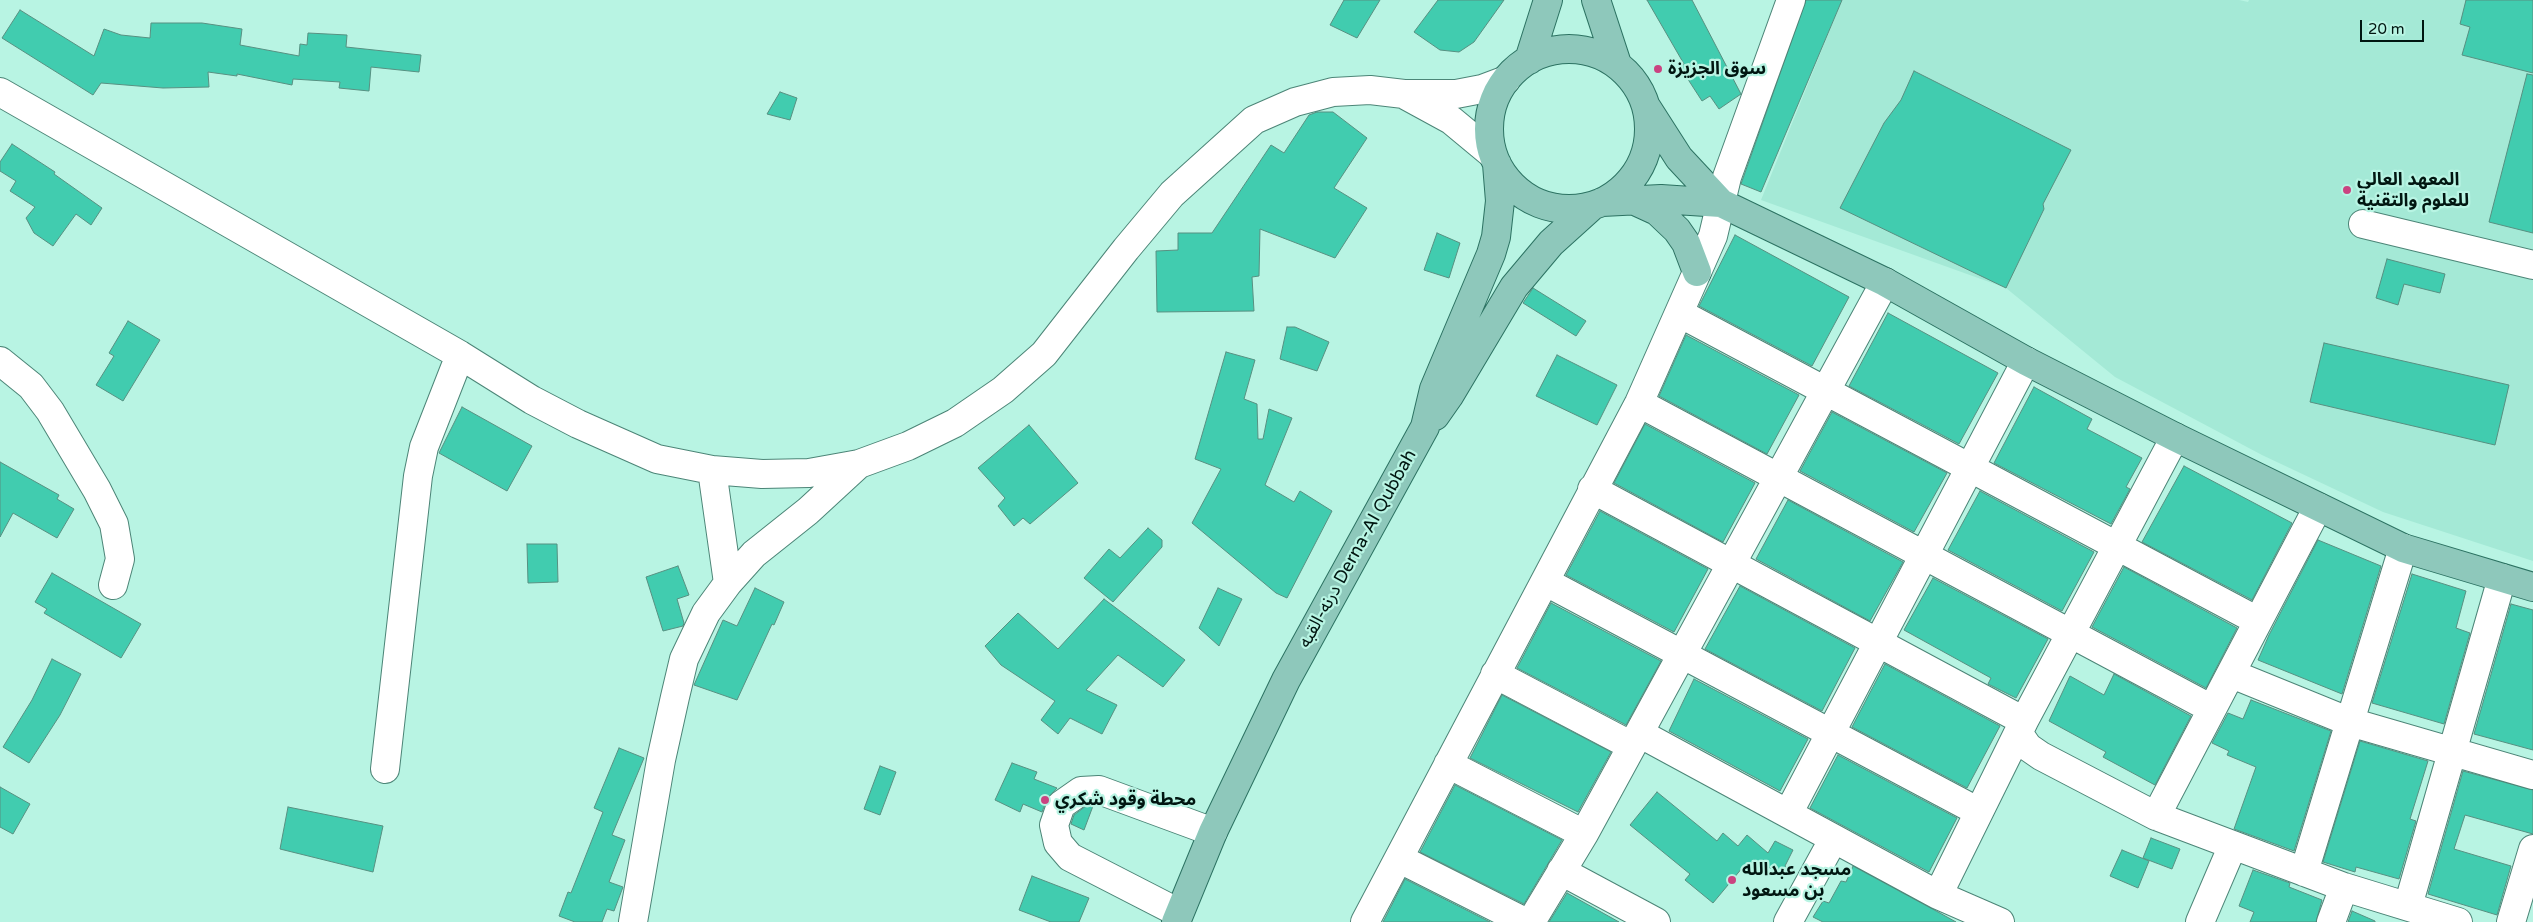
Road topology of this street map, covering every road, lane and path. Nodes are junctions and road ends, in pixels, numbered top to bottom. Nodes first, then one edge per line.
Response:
1 (1548, 0) edge
2 (1596, 0) edge
3 (1791, 0) edge
4 (1529, 60) junction
5 (1617, 64) junction
6 (1506, 80) junction
7 (0, 92) edge
8 (1404, 94) junction
9 (1647, 108) junction
10 (1495, 159) junction
11 (1631, 200) junction
12 (1721, 203) junction
13 (1597, 204) junction
14 (2363, 224) dead end
15 (2533, 265) edge
16 (1697, 272) junction
17 (1885, 282) junction
18 (1679, 313) junction
19 (460, 355) junction
20 (0, 361) edge
21 (2026, 362) junction
22 (1826, 390) junction
23 (1639, 404) junction
24 (1425, 427) junction
25 (2176, 437) junction
26 (859, 464) junction
27 (1971, 467) junction
28 (712, 470) junction
29 (1778, 478) junction
30 (1592, 489) junction
31 (2318, 507) junction
32 (2118, 547) junction
33 (2403, 548) junction
34 (1924, 556) junction
35 (1731, 564) junction
36 (2502, 578) junction
37 (728, 582) junction
38 (1546, 582) junction
39 (113, 585) dead end
40 (2533, 587) edge
41 (2258, 621) junction
42 (2070, 635) junction
43 (1878, 643) junction
44 (1682, 655) junction
45 (1496, 674) junction
46 (2232, 674) junction
47 (2212, 708) junction
48 (2350, 722) junction
49 (2022, 728) junction
50 (1830, 734) junction
51 (1636, 740) junction
52 (2453, 750) junction
53 (1448, 764) junction
54 (385, 769) dead end
55 (2533, 775) edge
56 (1789, 812) junction
57 (1979, 812) junction
58 (2156, 816) junction
59 (1213, 832) junction
60 (1584, 834) junction
61 (1834, 840) junction
62 (2233, 845) junction
63 (2533, 849) edge
64 (1400, 860) junction
65 (1561, 871) junction
66 (2304, 872) junction
67 (2344, 887) junction
68 (1938, 895) junction
69 (2408, 906) junction
70 (1177, 917) edge
71 (2448, 921) edge
72 (633, 922) edge
73 (1365, 922) edge
74 (1524, 922) edge
75 (1531, 922) edge
76 (1656, 922) edge
77 (1788, 922) edge
78 (2000, 922) edge
79 (2200, 922) edge
80 (2331, 922) edge
81 (2511, 922) edge

1 - 4 main road
2 - 5 main road
3 - 12 street
4 - 5 main road
4 - 6 main road
5 - 9 main road
6 - 8 street
6 - 10 main road
7 - 19 street
8 - 10 street
8 - 26 street
9 - 12 main road
9 - 13 main road
10 - 13 main road
10 - 24 main road, درنه-القبه Derna-Al Qubbah
11 - 12 main road
11 - 13 main road
11 - 16 main road
12 - 16 street
12 - 17 main road
13 - 24 main road
14 - 15 street
16 - 18 street
17 - 21 main road
17 - 22 street
18 - 22 street
18 - 23 street
19 - 28 street
19 - 54 street
20 - 39 street
21 - 25 main road
21 - 27 street
22 - 27 street
22 - 29 street
23 - 29 street
23 - 30 street
24 - 59 main road, درنه-القبه Derna-Al Qubbah
25 - 31 main road
25 - 32 street
26 - 28 street
26 - 37 street
27 - 32 street
27 - 34 street
28 - 37 street
29 - 34 street
29 - 35 street
30 - 35 street
30 - 38 street
31 - 33 main road
31 - 41 street
32 - 41 street
32 - 42 street
33 - 36 main road
33 - 48 street
34 - 42 street
34 - 43 street
35 - 43 street
35 - 44 street
36 - 40 main road
36 - 52 street
37 - 72 street
38 - 44 street
38 - 45 street
41 - 46 street
42 - 47 street
42 - 49 street
43 - 49 street
43 - 50 street
44 - 50 street
44 - 51 street
45 - 51 street
45 - 53 street
46 - 47 street
46 - 48 street
47 - 58 street
48 - 52 street
48 - 66 street
49 - 57 street
49 - 58 street
50 - 56 street
50 - 57 street
51 - 56 street
51 - 60 street
52 - 55 street
52 - 69 street
53 - 60 street
53 - 64 street
56 - 61 street
57 - 68 street
58 - 62 street
59 - 70 main road, درنه-القبه Derna-Al Qubbah
59 - 70 street
60 - 65 street
61 - 68 street
61 - 77 street
62 - 66 street
62 - 79 street
63 - 81 street
64 - 73 street
64 - 74 street
65 - 75 street
65 - 76 street
66 - 67 street
67 - 69 street
67 - 80 street
68 - 78 street
69 - 71 street

